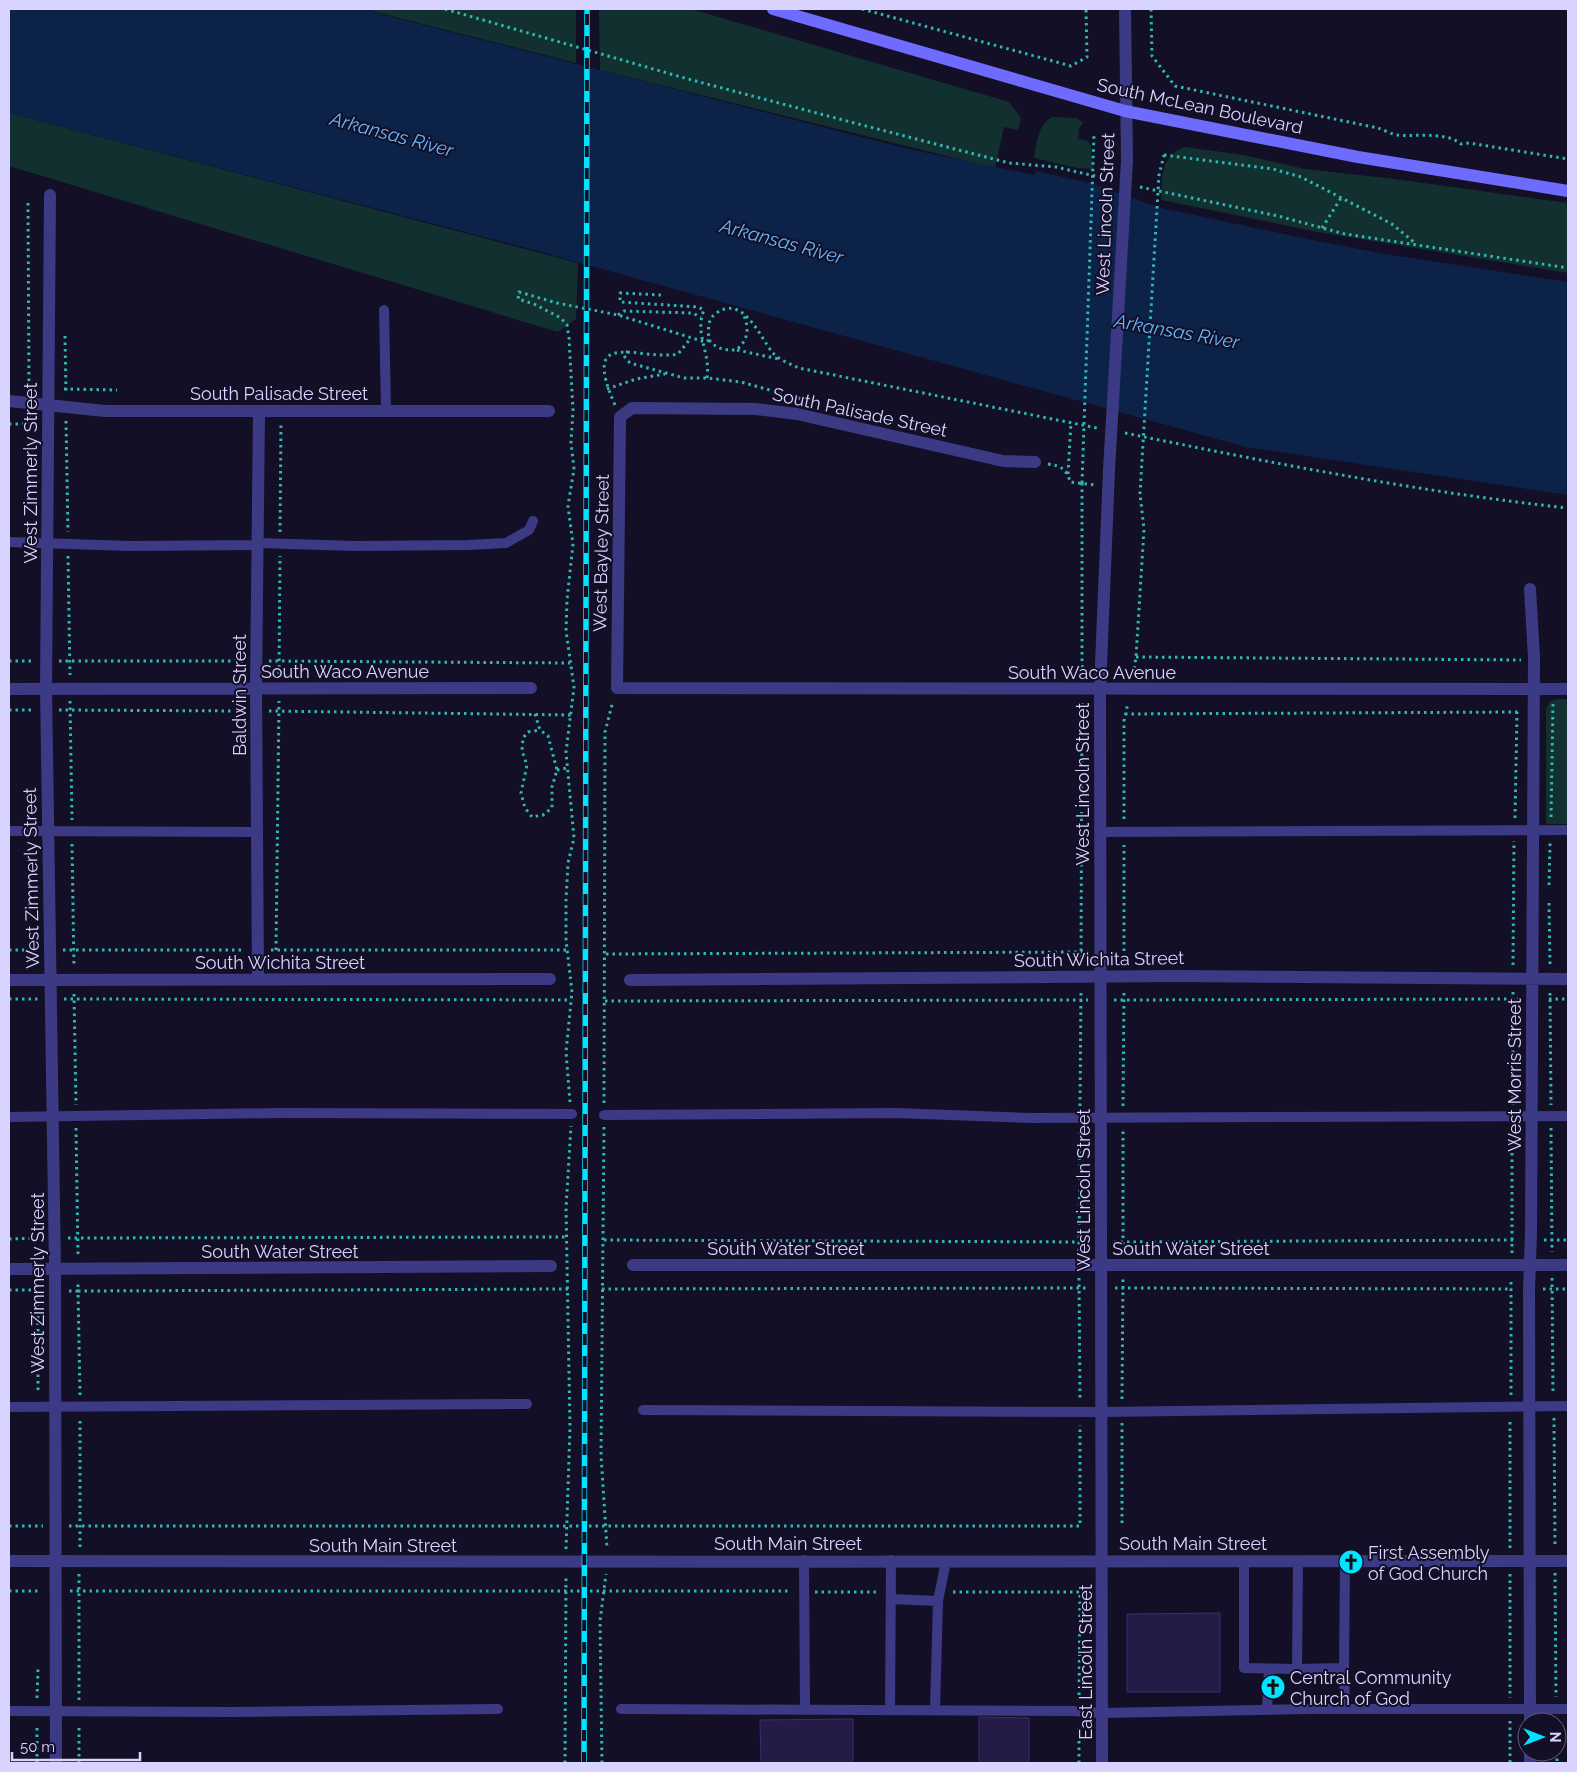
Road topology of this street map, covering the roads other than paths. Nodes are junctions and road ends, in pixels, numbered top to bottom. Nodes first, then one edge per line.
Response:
1 (773, 9) edge
2 (1125, 9) edge
3 (1125, 111) junction
4 (1568, 191) edge
5 (50, 195) dead end
6 (384, 310) dead end
7 (9, 401) edge
8 (47, 406) junction
9 (260, 411) junction
10 (386, 411) junction
11 (549, 411) dead end
12 (620, 417) joint
13 (1035, 462) road end
14 (532, 521) dead end
15 (9, 542) edge
16 (47, 544) junction
17 (258, 544) junction
18 (1530, 589) dead end
19 (46, 688) junction
20 (256, 688) junction
21 (531, 688) dead end
22 (617, 688) joint
23 (9, 689) edge
24 (1532, 689) junction
25 (1568, 689) edge
26 (1100, 690) junction
27 (48, 830) junction
28 (1532, 830) junction
29 (1568, 830) edge
30 (9, 831) edge
31 (257, 832) junction
32 (1100, 832) junction
33 (1099, 977) junction
34 (1532, 978) junction
35 (258, 979) junction
36 (1568, 979) edge
37 (9, 980) edge
38 (50, 980) junction
39 (550, 980) dead end
40 (630, 980) dead end
41 (572, 1114) road end
42 (52, 1116) junction
43 (604, 1116) road end
44 (1532, 1116) junction
45 (1568, 1116) edge
46 (9, 1117) edge
47 (1100, 1117) junction
48 (1530, 1265) junction
49 (1568, 1265) edge
50 (551, 1266) dead end
51 (633, 1266) dead end
52 (1101, 1266) junction
53 (9, 1269) edge
54 (56, 1269) junction
55 (527, 1404) dead end
56 (1530, 1406) junction
57 (1568, 1406) edge
58 (9, 1407) edge
59 (56, 1407) junction
60 (643, 1410) dead end
61 (1102, 1412) junction
62 (804, 1560) junction
63 (891, 1560) junction
64 (9, 1561) edge
65 (55, 1561) junction
66 (946, 1561) junction
67 (1103, 1561) junction
68 (1244, 1561) junction
69 (1298, 1561) junction
70 (1345, 1561) junction
71 (1530, 1561) junction
72 (1568, 1561) edge
73 (891, 1599) junction
74 (938, 1600) junction
75 (1344, 1668) junction
76 (1268, 1669) junction
77 (1297, 1669) junction
78 (498, 1709) dead end
79 (621, 1709) dead end
80 (805, 1709) junction
81 (1345, 1709) junction
82 (1568, 1709) edge
83 (890, 1710) junction
84 (934, 1710) junction
85 (1267, 1710) junction
86 (9, 1711) edge
87 (56, 1712) junction
88 (1519, 1712) edge
89 (1530, 1712) edge
90 (1545, 1712) edge
91 (1102, 1713) junction
92 (56, 1763) edge
93 (1102, 1763) edge

1 - 3 main road, South McLean Boulevard
2 - 3 street, West Lincoln Street
3 - 4 main road, South McLean Boulevard
3 - 26 street, West Lincoln Street, bridge
5 - 8 street, West Zimmerly Street
6 - 10 lane
7 - 8 street, South Palisade Street
8 - 9 street, South Palisade Street
8 - 16 street, West Zimmerly Street
9 - 10 street, South Palisade Street
9 - 17 street, Baldwin Street
10 - 11 street, South Palisade Street
12 - 13 street, South Palisade Street
12 - 22 street, West Bayley Street
14 - 17 lane
15 - 16 lane
16 - 17 lane
16 - 19 street, West Zimmerly Street
17 - 20 street, Baldwin Street
18 - 24 street, West Morris Street
19 - 20 street, South Waco Avenue
19 - 23 street, South Waco Avenue
19 - 27 street, West Zimmerly Street
20 - 21 street, South Waco Avenue
20 - 31 street, Baldwin Street
22 - 26 street, South Waco Avenue
24 - 25 street, South Waco Avenue
24 - 26 street, South Waco Avenue
24 - 28 street, West Morris Street
26 - 32 street, West Lincoln Street
27 - 30 lane
27 - 31 lane
27 - 38 street, West Zimmerly Street
28 - 29 lane
28 - 32 lane
28 - 34 street, West Morris Street
31 - 35 street, Baldwin Street
32 - 33 street, West Lincoln Street
33 - 34 street, South Wichita Street
33 - 40 street, South Wichita Street
33 - 47 street, West Lincoln Street
34 - 36 street, South Wichita Street
34 - 44 street, West Morris Street
35 - 38 street, South Wichita Street
35 - 39 street, South Wichita Street
37 - 38 street, South Wichita Street
38 - 42 street, West Zimmerly Street
41 - 42 lane
42 - 46 lane
42 - 54 street, West Zimmerly Street
43 - 47 lane
44 - 45 lane
44 - 47 lane
44 - 48 street, West Morris Street
47 - 52 street, West Lincoln Street
48 - 49 street, South Water Street
48 - 52 street, South Water Street
48 - 56 street, West Morris Street
50 - 54 street, South Water Street
51 - 52 street, South Water Street
52 - 61 street, West Lincoln Street
53 - 54 street, South Water Street
54 - 59 street, West Zimmerly Street
55 - 59 lane
56 - 57 lane
56 - 61 lane
56 - 71 street, West Morris Street
58 - 59 lane
59 - 65 street, West Zimmerly Street
60 - 61 lane
61 - 67 street, West Lincoln Street
62 - 63 street, South Main Street
62 - 65 street, South Main Street
62 - 80 lane
63 - 66 street, South Main Street
63 - 73 lane
64 - 65 street, South Main Street
65 - 87 street, West Zimmerly Street
66 - 67 street, South Main Street
66 - 74 lane
67 - 68 street, South Main Street
67 - 91 street, East Lincoln Street
68 - 69 street, South Main Street
68 - 76 lane
69 - 70 street, South Main Street
69 - 77 lane
70 - 71 street, South Main Street
70 - 75 lane
71 - 72 street, South Main Street
71 - 89 street, West Morris Street
73 - 74 lane
73 - 83 lane
74 - 84 lane
75 - 77 lane
75 - 81 lane
76 - 77 lane
76 - 85 lane
78 - 87 lane
79 - 80 lane
80 - 83 lane
81 - 85 lane
81 - 88 lane
82 - 90 lane
83 - 84 lane
84 - 91 lane
85 - 91 lane
86 - 87 lane
87 - 92 street, West Zimmerly Street
91 - 93 street, East Lincoln Street

